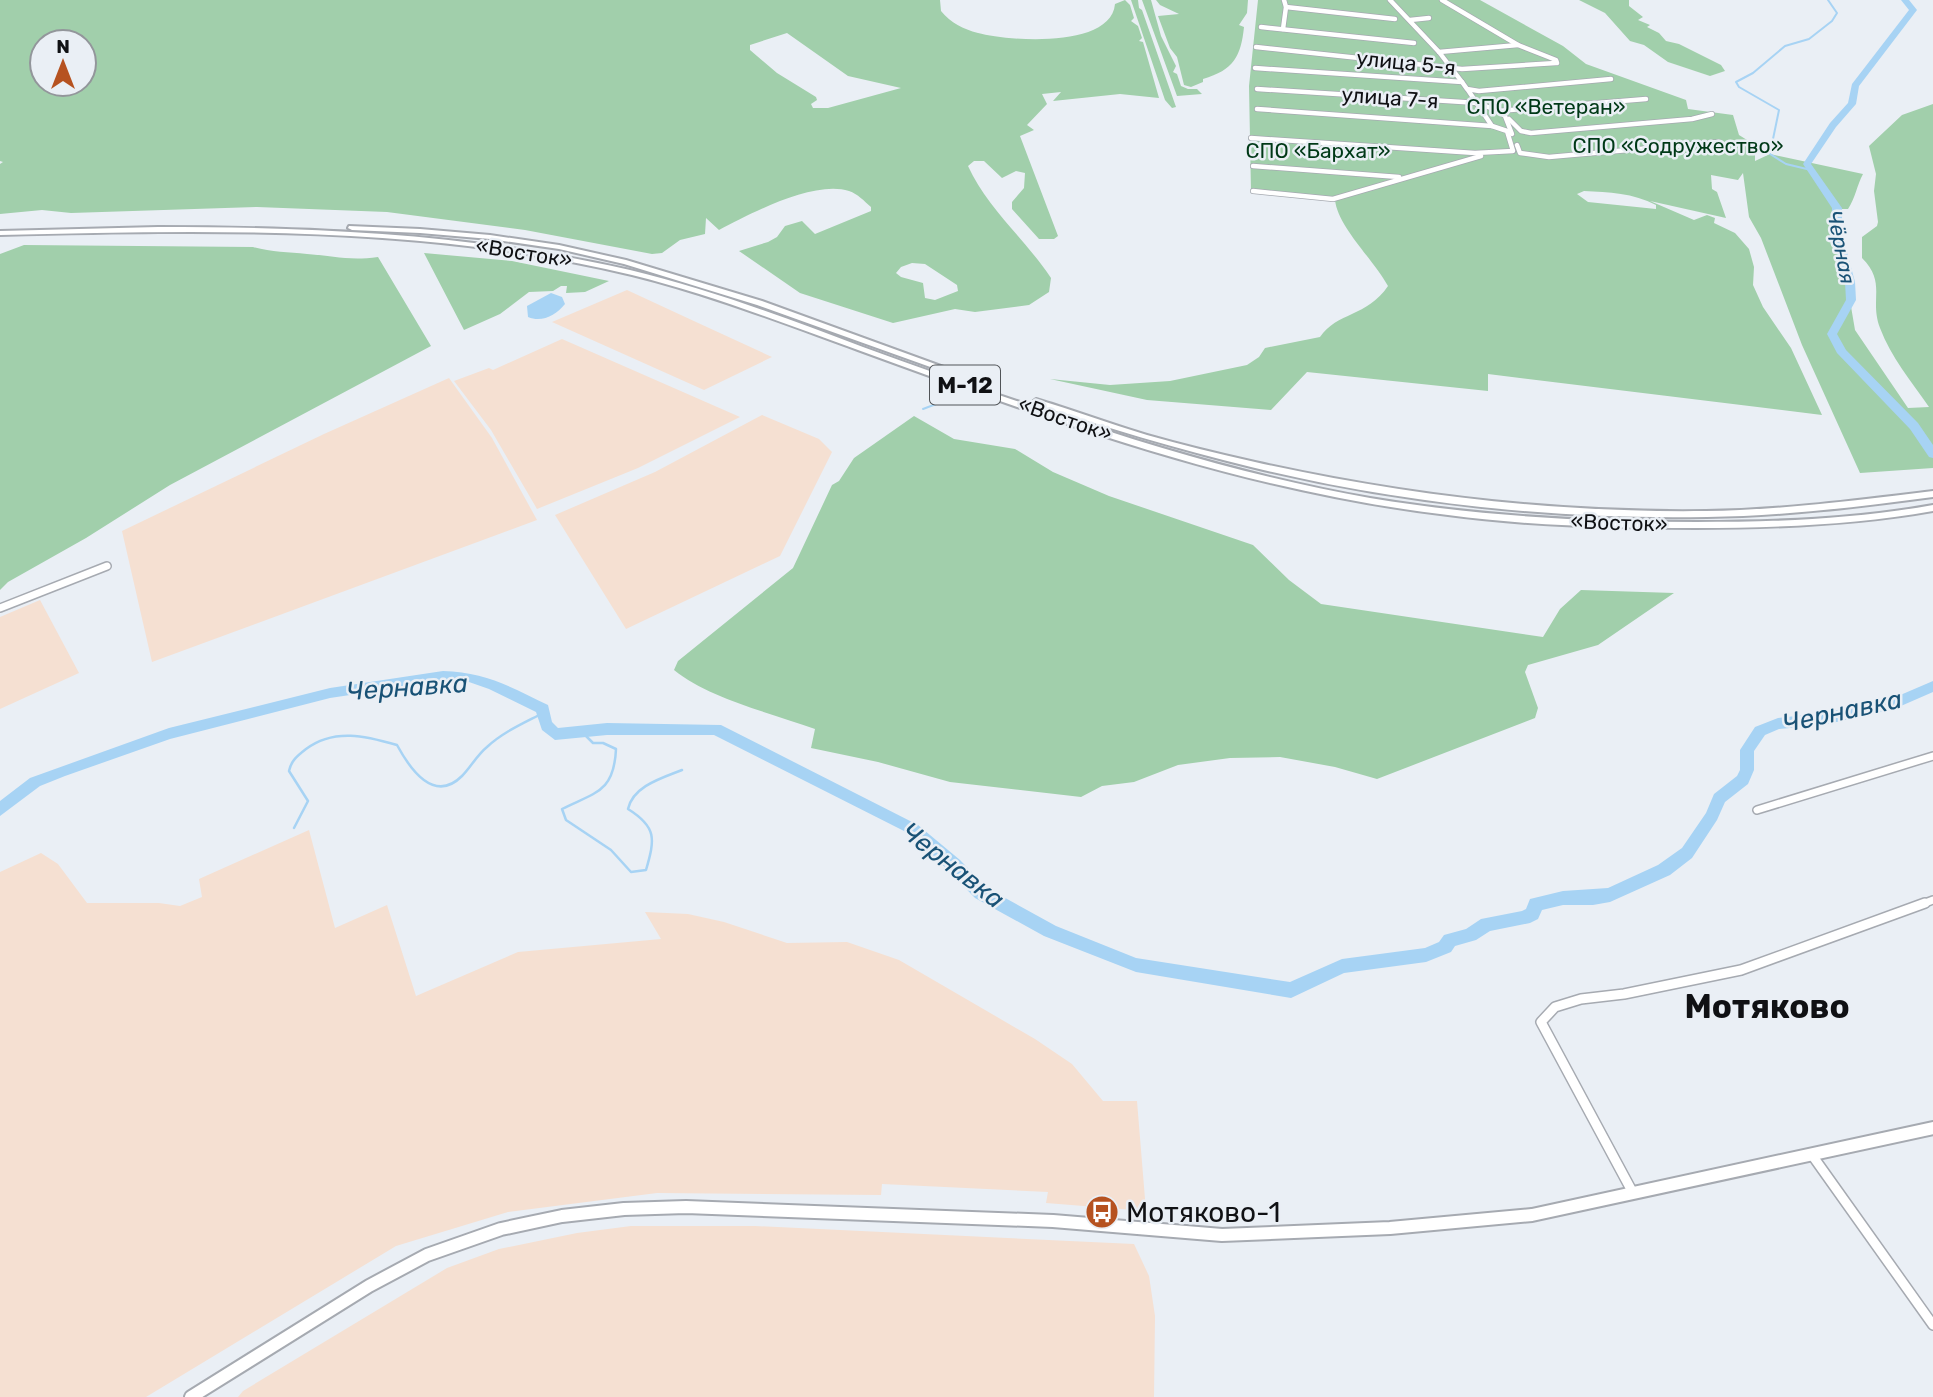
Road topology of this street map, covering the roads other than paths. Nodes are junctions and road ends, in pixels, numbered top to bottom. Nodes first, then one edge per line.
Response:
1 (1284, 0) edge
2 (1390, 0) edge
3 (1442, 0) edge
4 (1286, 7) junction
5 (1429, 18) dead end
6 (1395, 19) dead end
7 (1410, 20) junction
8 (1261, 27) dead end
9 (1283, 29) junction
10 (1414, 43) dead end
11 (1518, 45) junction
12 (1256, 47) dead end
13 (1439, 52) junction
14 (1255, 68) dead end
15 (1452, 68) junction
16 (1611, 79) dead end
17 (1462, 82) junction
18 (1257, 89) dead end
19 (1467, 89) junction
20 (1646, 99) dead end
21 (1478, 103) junction
22 (1257, 109) dead end
23 (1498, 111) junction
24 (1712, 114) dead end
25 (1505, 116) junction
26 (1492, 126) junction
27 (1251, 138) dead end
28 (1719, 142) dead end
29 (1488, 154) junction
30 (1253, 166) dead end
31 (1403, 177) junction
32 (1253, 191) dead end
33 (0, 231) edge
34 (1933, 494) edge
35 (1933, 508) edge
36 (107, 566) dead end
37 (0, 608) edge
38 (1933, 756) edge
39 (1757, 810) dead end
40 (1933, 900) edge
41 (1933, 1128) edge
42 (1812, 1155) junction
43 (1633, 1193) junction
44 (1933, 1325) edge
45 (191, 1397) edge

1 - 4 street
2 - 7 street
3 - 11 street
4 - 6 street
4 - 9 street
5 - 7 street
7 - 13 street
8 - 9 street
9 - 10 street
11 - 13 street
11 - 15 street, улица 5-я
12 - 15 street, улица 5-я
13 - 15 street
14 - 17 street
15 - 17 street
16 - 19 street
17 - 19 street
18 - 21 street, улица 7-я
19 - 21 street
20 - 23 street, улица 7-я
21 - 23 street, улица 7-я
21 - 26 street
22 - 26 street
23 - 25 street
24 - 25 street
25 - 28 street
26 - 29 street
27 - 29 street
29 - 31 street
30 - 31 street
31 - 32 street
33 - 34 highway, «Восток» / М-12
33 - 35 highway, «Восток» / М-12
36 - 37 street
38 - 39 street
40 - 43 street
41 - 42 main road
42 - 43 main road
42 - 44 street
43 - 45 main road

